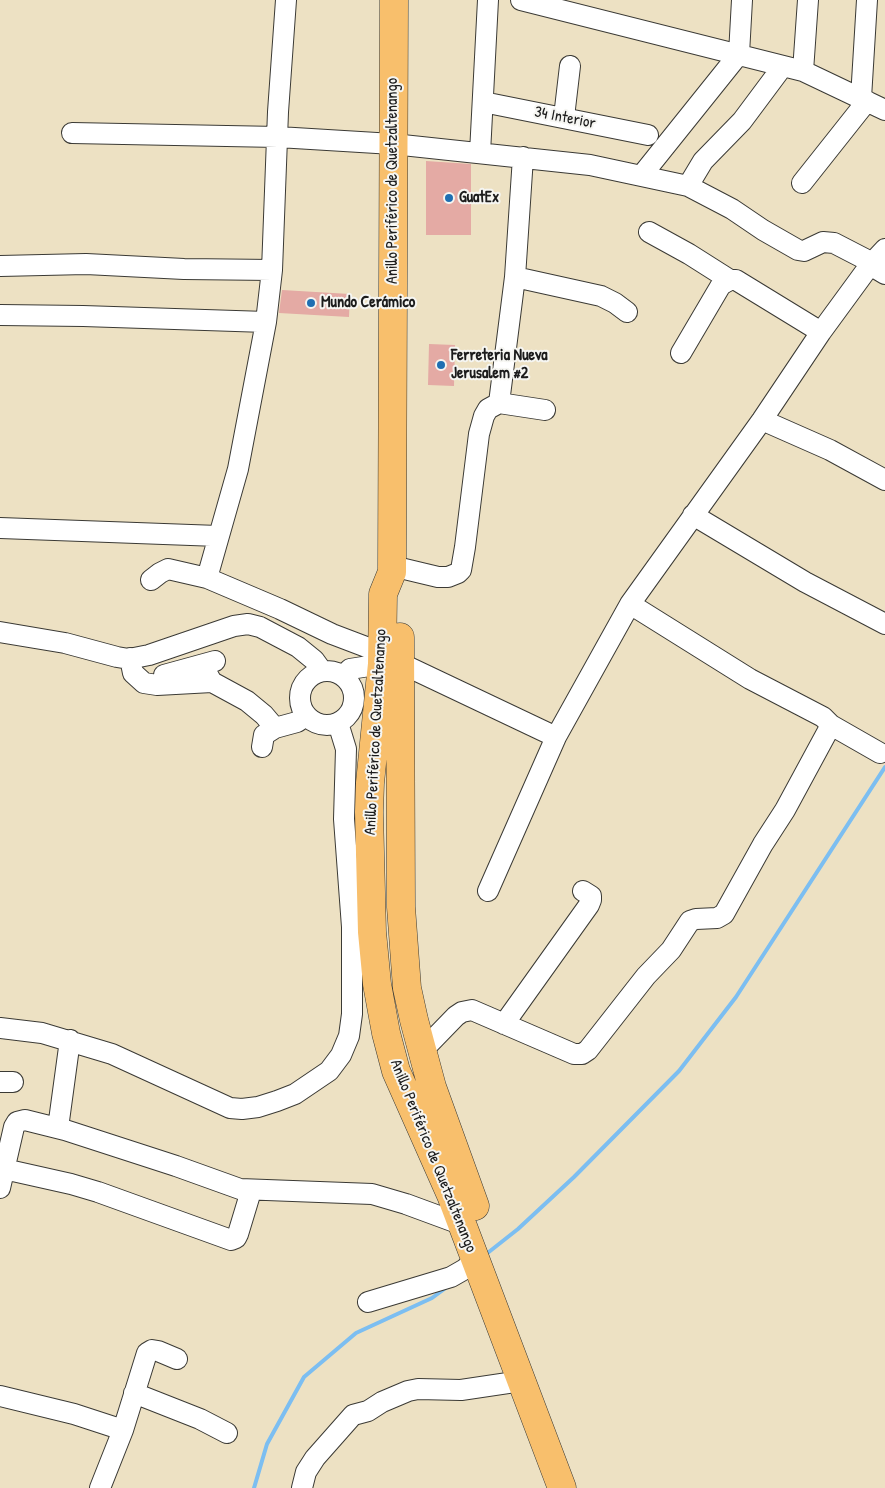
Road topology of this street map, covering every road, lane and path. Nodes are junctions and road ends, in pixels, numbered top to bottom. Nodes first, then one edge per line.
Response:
1 (286, 0) edge
2 (394, 0) edge
3 (488, 0) edge
4 (521, 0) edge
5 (742, 0) edge
6 (808, 0) edge
7 (867, 0) edge
8 (739, 54) junction
9 (570, 66) dead end
10 (783, 66) junction
11 (803, 72) junction
12 (864, 100) junction
13 (483, 102) junction
14 (885, 110) edge
15 (564, 118) junction
16 (72, 133) dead end
17 (648, 135) dead end
18 (278, 138) junction
19 (393, 144) junction
20 (480, 153) junction
21 (523, 157) junction
22 (642, 175) junction
23 (802, 183) dead end
24 (688, 186) junction
25 (649, 232) dead end
26 (885, 249) edge
27 (0, 266) edge
28 (272, 270) junction
29 (878, 270) edge
30 (515, 277) junction
31 (730, 280) junction
32 (627, 312) dead end
33 (0, 315) edge
34 (266, 322) junction
35 (821, 332) junction
36 (681, 353) dead end
37 (499, 402) junction
38 (545, 410) dead end
39 (762, 420) junction
40 (885, 480) edge
41 (693, 514) junction
42 (0, 528) edge
43 (218, 536) junction
44 (392, 569) junction
45 (207, 578) junction
46 (151, 580) dead end
47 (630, 604) junction
48 (885, 624) edge
49 (0, 632) edge
50 (388, 660) junction
51 (133, 667) junction
52 (322, 671) junction
53 (343, 676) junction
54 (306, 716) junction
55 (338, 724) junction
56 (831, 725) junction
57 (275, 728) junction
58 (556, 737) junction
59 (374, 742) junction
60 (262, 747) dead end
61 (346, 749) junction
62 (880, 754) dead end
63 (347, 869) junction
64 (488, 891) dead end
65 (583, 891) dead end
66 (339, 896) dead end
67 (504, 1024) junction
68 (0, 1028) edge
69 (70, 1040) junction
70 (422, 1051) junction
71 (58, 1128) junction
72 (2, 1179) edge
73 (250, 1191) junction
74 (479, 1251) junction
75 (368, 1302) dead end
76 (176, 1359) dead end
77 (520, 1378) junction
78 (134, 1392) junction
79 (0, 1396) edge
80 (123, 1430) junction
81 (227, 1433) dead end
82 (100, 1488) edge
83 (302, 1488) edge
84 (562, 1488) edge
85 (580, 1488) edge

1 - 18 street
2 - 19 highway, Anillo Periférico de Quetzaltenango
3 - 13 street
4 - 8 street
5 - 8 street
6 - 11 street
7 - 12 street
8 - 10 street
8 - 22 street
9 - 15 street
10 - 11 street
10 - 24 street
11 - 12 street
12 - 14 street
12 - 23 street
13 - 15 street, 34 Interior
13 - 20 street
15 - 17 street, 34 Interior
16 - 18 street
18 - 19 street
18 - 28 street
19 - 20 street
19 - 44 highway, Anillo Periférico de Quetzaltenango
20 - 21 street
21 - 22 street
21 - 30 street
22 - 24 street
24 - 29 street
25 - 31 street
26 - 29 street
27 - 28 street
28 - 34 street
29 - 35 street
30 - 32 street
30 - 37 street
31 - 35 street
31 - 36 street
33 - 34 street
34 - 43 street
35 - 39 street
37 - 38 street
37 - 44 street
39 - 40 street
39 - 41 street
41 - 47 street
41 - 48 street
42 - 43 street
43 - 45 street
44 - 50 highway, Anillo Periférico de Quetzaltenango
45 - 46 street
45 - 50 street
47 - 56 street
47 - 58 street
49 - 51 street
50 - 53 street
50 - 58 street
50 - 59 highway, Anillo Periférico de Quetzaltenango
50 - 70 highway, Anillo Periférico de Quetzaltenango
51 - 52 street
51 - 57 street
52 - 53 street
52 - 54 street
53 - 55 street
54 - 55 street
54 - 57 street
55 - 61 street
56 - 62 street
56 - 67 street
57 - 60 street
58 - 64 street
59 - 61 street
59 - 74 highway, Anillo Periférico de Quetzaltenango
61 - 63 street
63 - 66 street
63 - 69 street
65 - 67 street
67 - 70 street
68 - 69 street
69 - 71 street
70 - 74 highway, Anillo Periférico de Quetzaltenango
71 - 72 street
71 - 73 street
72 - 73 street
73 - 74 street
74 - 75 street
74 - 77 highway, Anillo Periférico de Quetzaltenango
74 - 85 highway, Anillo Periférico de Quetzaltenango
76 - 78 street
77 - 83 street
77 - 84 highway, Anillo Periférico de Quetzaltenango
78 - 80 street
78 - 81 street
79 - 80 street
80 - 82 street

